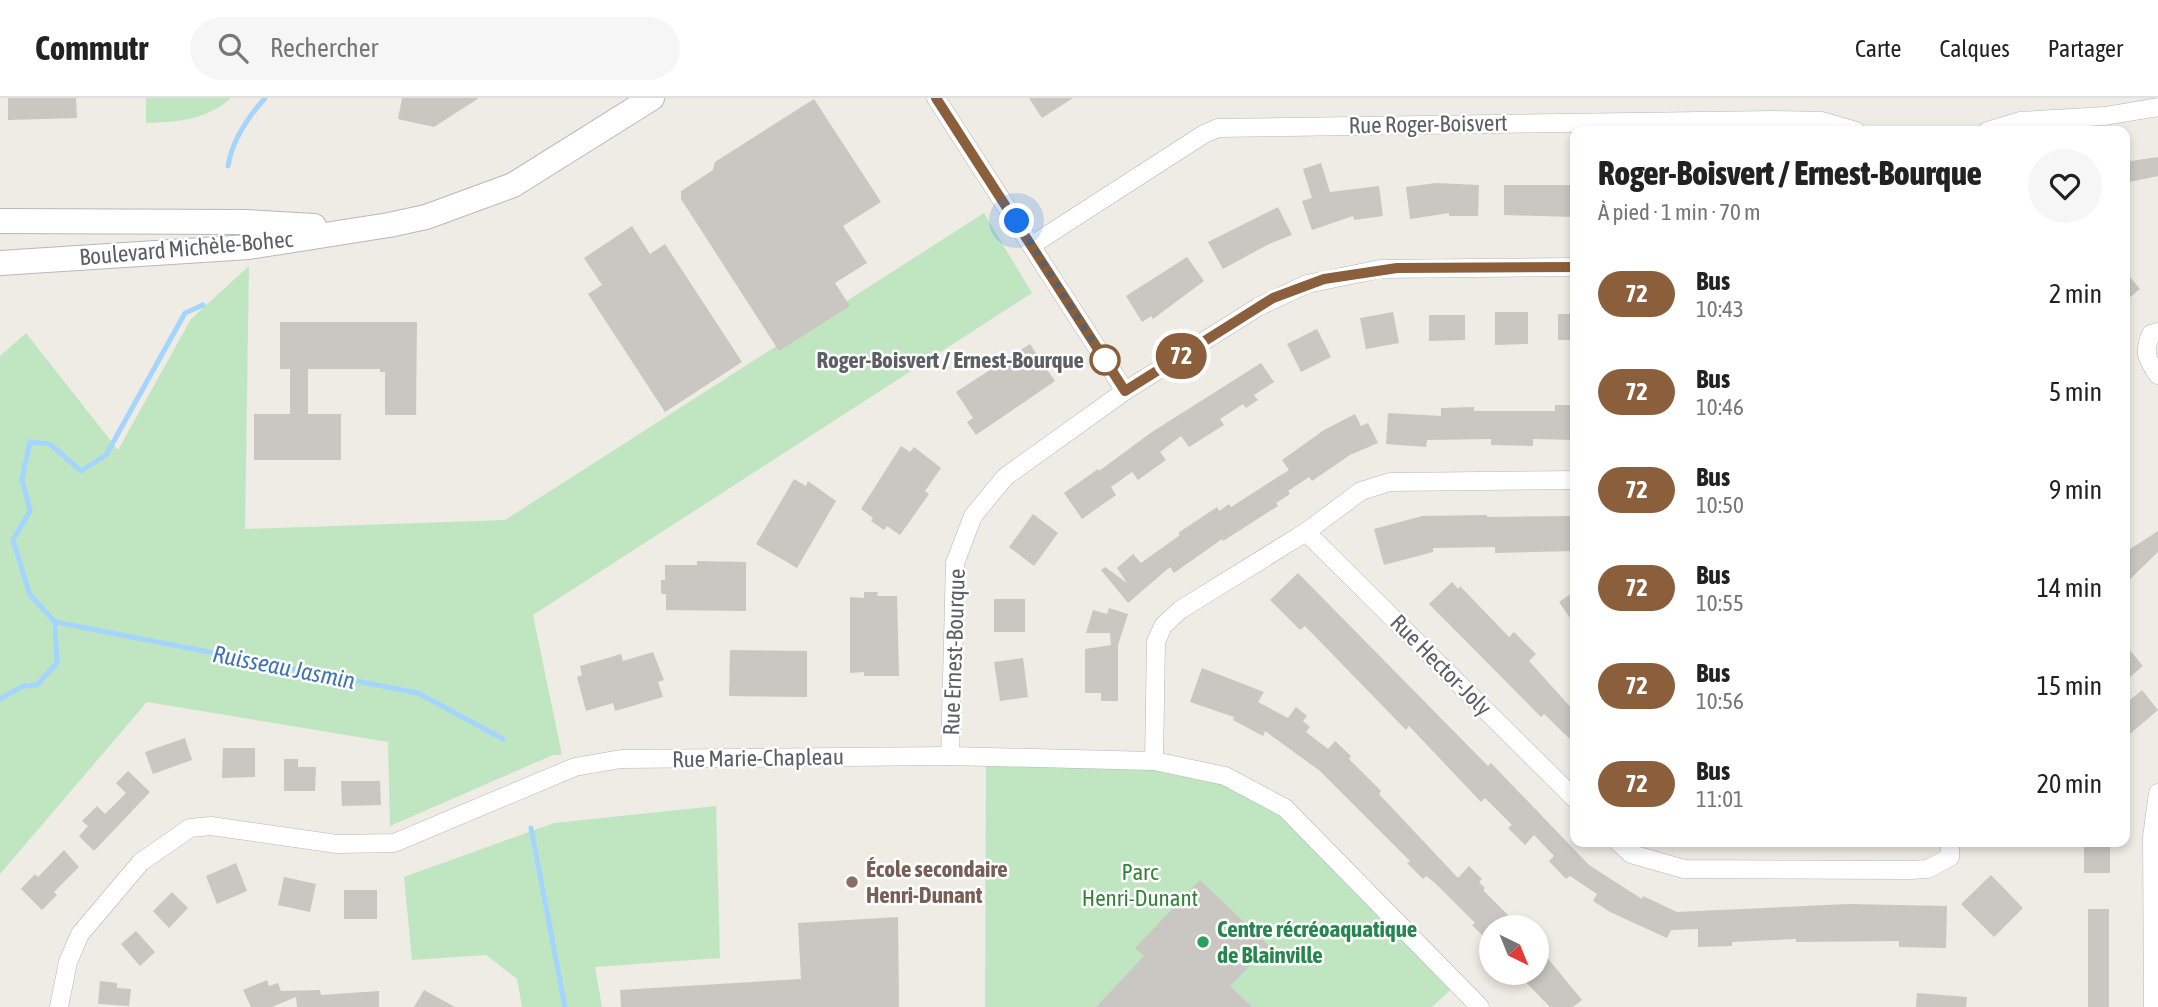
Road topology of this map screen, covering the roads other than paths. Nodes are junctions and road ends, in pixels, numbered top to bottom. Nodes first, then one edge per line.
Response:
1 (652, 98) edge
2 (936, 98) edge
3 (2158, 107) edge
4 (1838, 126) edge
5 (2004, 126) edge
6 (0, 221) edge
7 (371, 228) junction
8 (1032, 245) junction
9 (0, 263) edge
10 (1570, 267) edge
11 (2158, 332) edge
12 (2158, 375) edge
13 (1125, 391) junction
14 (1570, 480) edge
15 (1306, 531) junction
16 (950, 756) junction
17 (1154, 761) junction
18 (2158, 793) edge
19 (1570, 794) edge
20 (1623, 847) edge
21 (1950, 847) edge
22 (59, 1007) edge
23 (1479, 1007) edge
24 (2152, 1007) edge

1 - 7 street, Boulevard Michèle-Bohec
2 - 8 street
3 - 5 street
4 - 8 street, Rue Roger-Boisvert
6 - 7 street, Boulevard Michèle-Bohec
7 - 9 street, Boulevard Michèle-Bohec
8 - 13 street
10 - 13 street, Rue Ernest-Bourque
11 - 12 street
13 - 16 street, Rue Ernest-Bourque
14 - 15 street
15 - 17 street
15 - 19 street, Rue Hector-Joly
16 - 17 street, Rue Marie-Chapleau
16 - 22 street, Rue Marie-Chapleau
17 - 23 street, Rue Marie-Chapleau
18 - 24 street
20 - 21 street

